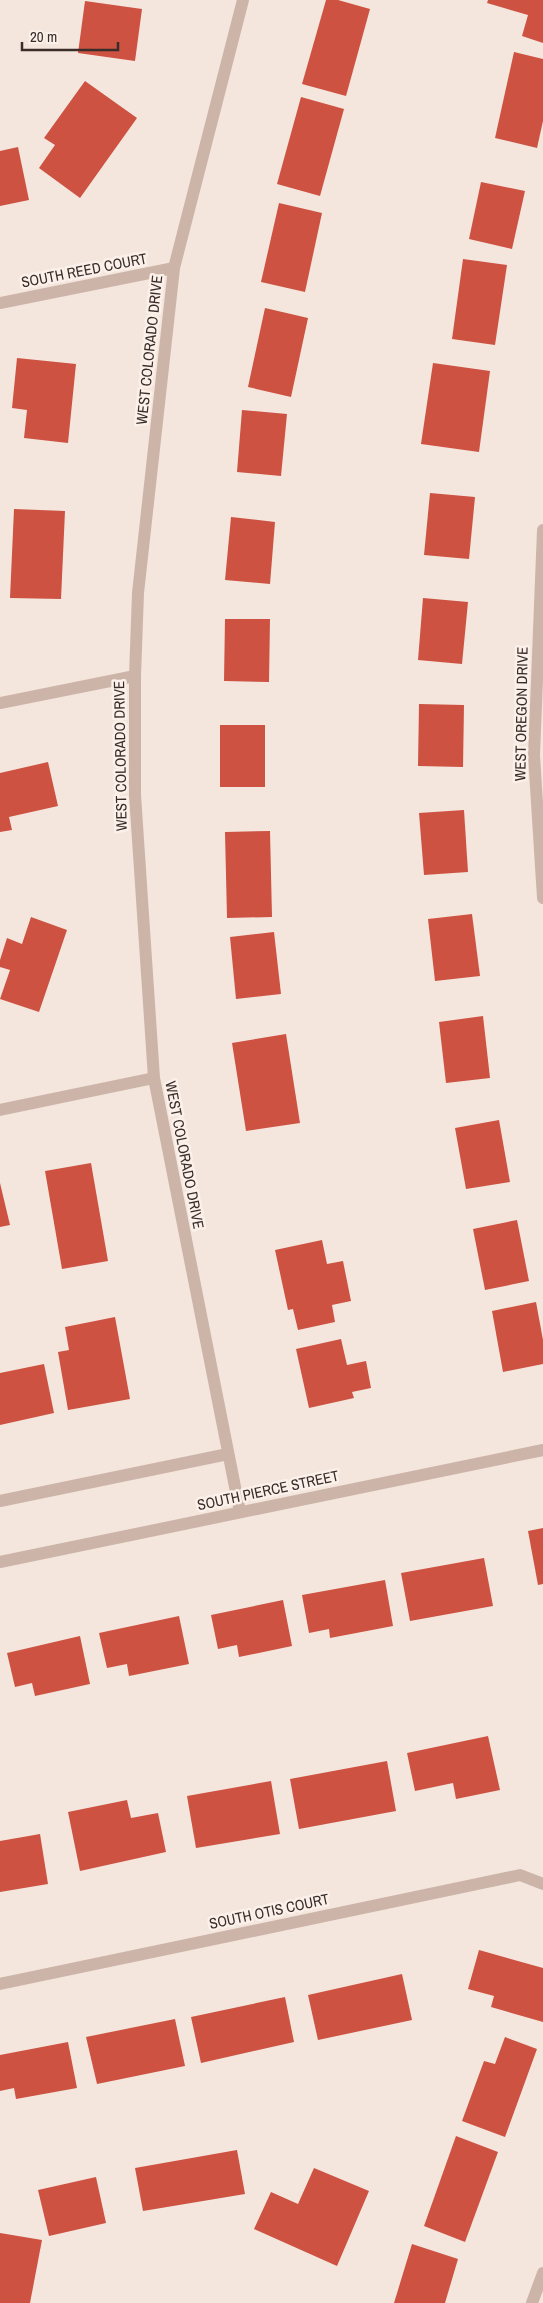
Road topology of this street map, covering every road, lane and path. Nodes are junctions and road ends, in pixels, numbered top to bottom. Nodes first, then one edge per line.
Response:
1 (243, 0) edge
2 (174, 268) junction
3 (0, 303) edge
4 (543, 530) edge
5 (135, 676) junction
6 (0, 703) edge
7 (543, 898) edge
8 (154, 1078) junction
9 (0, 1110) edge
10 (543, 1450) edge
11 (228, 1454) junction
12 (0, 1501) edge
13 (240, 1512) junction
14 (0, 1562) edge
15 (543, 1884) edge
16 (0, 1984) edge
17 (543, 2273) edge
18 (532, 2303) edge

1 - 2 street, WEST COLORADO DRIVE
2 - 3 street, SOUTH REED COURT
2 - 5 street, WEST COLORADO DRIVE
4 - 7 street, WEST OREGON DRIVE
5 - 6 street
5 - 8 street, WEST COLORADO DRIVE
8 - 9 street
8 - 11 street, WEST COLORADO DRIVE
10 - 13 street, SOUTH PIERCE STREET
11 - 12 street
11 - 13 street, WEST COLORADO DRIVE
13 - 14 street, SOUTH PIERCE STREET
15 - 16 street, SOUTH OTIS COURT
17 - 18 street

